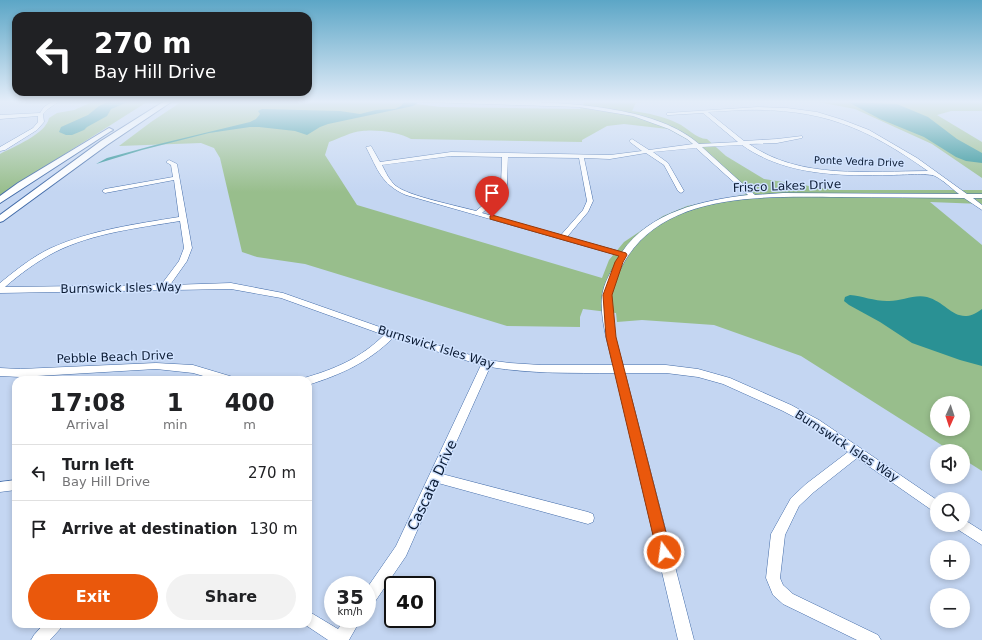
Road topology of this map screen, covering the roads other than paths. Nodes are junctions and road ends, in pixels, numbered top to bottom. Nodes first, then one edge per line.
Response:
1 (30, 132) edge
2 (107, 132) edge
3 (121, 132) edge
4 (678, 132) edge
5 (731, 132) edge
6 (865, 132) edge
7 (800, 138) dead end
8 (632, 141) dead end
9 (745, 143) junction
10 (698, 146) junction
11 (369, 147) dead end
12 (1, 149) edge
13 (648, 152) junction
14 (505, 155) junction
15 (581, 156) junction
16 (168, 162) dead end
17 (378, 164) junction
18 (934, 173) junction
19 (177, 178) junction
20 (105, 191) dead end
21 (681, 191) dead end
22 (753, 196) junction
23 (966, 196) junction
24 (982, 196) edge
25 (0, 200) edge
26 (982, 208) edge
27 (478, 213) junction
28 (184, 218) junction
29 (0, 219) edge
30 (563, 237) junction
31 (623, 255) junction
32 (0, 287) edge
33 (164, 287) junction
34 (0, 290) edge
35 (390, 334) junction
36 (487, 363) junction
37 (619, 369) junction
38 (0, 372) edge
39 (216, 376) edge
40 (312, 380) edge
41 (857, 451) junction
42 (436, 477) junction
43 (12, 486) edge
44 (0, 487) edge
45 (930, 502) edge
46 (588, 518) dead end
47 (970, 531) edge
48 (982, 539) edge
49 (376, 587) edge
50 (312, 621) edge
51 (51, 628) edge
52 (348, 628) edge
53 (39, 640) edge
54 (340, 640) edge
55 (686, 640) edge
56 (873, 640) edge

1 - 12 street
2 - 25 main road
3 - 29 main road
4 - 10 street
5 - 9 street, Ponte Vedra Drive
6 - 18 street
7 - 9 street
8 - 13 street
9 - 10 street
9 - 18 street, Ponte Vedra Drive
10 - 13 street
10 - 22 street
11 - 17 street
13 - 15 street
13 - 21 street
14 - 15 street
14 - 17 street
14 - 27 street
15 - 30 street
16 - 19 street
17 - 27 street
18 - 23 street
19 - 20 street
19 - 28 street
22 - 23 street, Frisco Lakes Drive
22 - 31 street, Frisco Lakes Drive
23 - 24 street, Frisco Lakes Drive
23 - 26 street
27 - 30 street
28 - 32 street
28 - 33 street
30 - 31 street
31 - 37 street, Frisco Lakes Drive
33 - 34 street, Burnswick Isles Way
33 - 35 street, Burnswick Isles Way
35 - 36 street, Burnswick Isles Way
35 - 40 street
36 - 37 street, Burnswick Isles Way
36 - 42 street, Cascata Drive
37 - 41 street, Burnswick Isles Way
37 - 55 street, Frisco Lakes Drive
38 - 39 street, Pebble Beach Drive
41 - 45 street, Burnswick Isles Way
41 - 56 street
42 - 46 street
42 - 49 street, Cascata Drive
43 - 44 street
47 - 48 street
50 - 54 street
51 - 53 street
52 - 54 street

